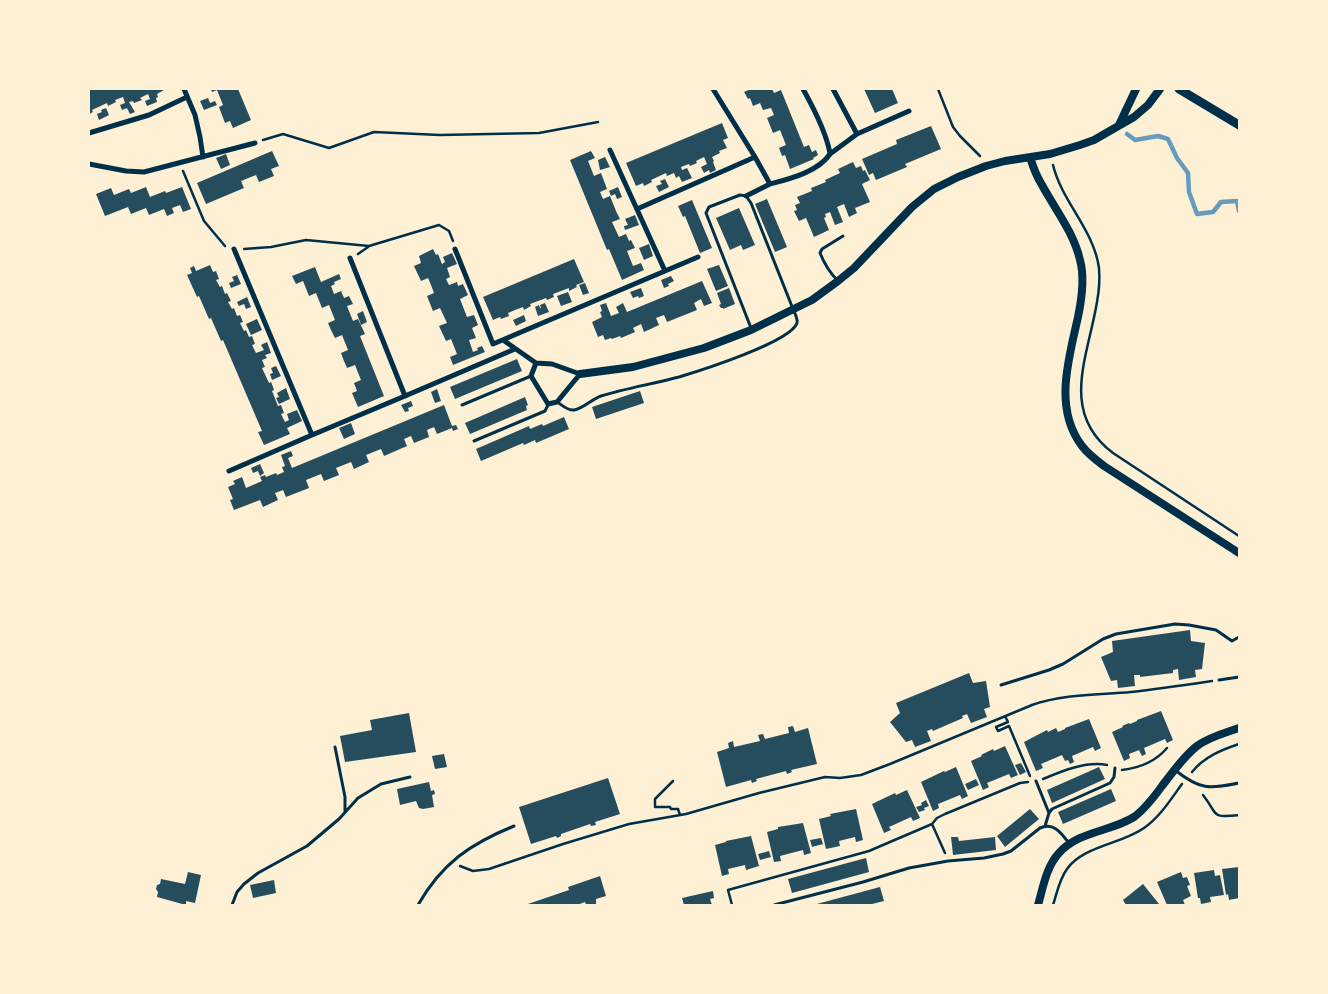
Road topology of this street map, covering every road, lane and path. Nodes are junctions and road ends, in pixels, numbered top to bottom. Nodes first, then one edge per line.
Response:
1 (184, 89) edge
2 (713, 89) edge
3 (803, 89) edge
4 (833, 89) edge
5 (938, 89) edge
6 (1136, 89) edge
7 (1160, 89) edge
8 (1180, 89) edge
9 (187, 97) junction
10 (908, 111) dead end
11 (598, 122) dead end
12 (1119, 125) junction
13 (1239, 125) edge
14 (89, 133) edge
15 (857, 134) junction
16 (255, 143) joint
17 (610, 150) dead end
18 (830, 154) junction
19 (1050, 154) junction
20 (203, 157) junction
21 (755, 157) junction
22 (1030, 157) junction
23 (179, 163) junction
24 (89, 164) edge
25 (986, 166) junction
26 (770, 184) junction
27 (746, 196) junction
28 (637, 209) junction
29 (843, 236) dead end
30 (369, 246) junction
31 (455, 249) joint
32 (234, 250) junction
33 (698, 257) dead end
34 (350, 258) joint
35 (665, 271) junction
36 (838, 281) junction
37 (793, 309) junction
38 (751, 330) junction
39 (503, 340) junction
40 (515, 349) junction
41 (536, 363) junction
42 (580, 374) junction
43 (532, 376) junction
44 (405, 396) junction
45 (557, 402) junction
46 (548, 404) junction
47 (462, 405) dead end
48 (312, 435) junction
49 (474, 441) dead end
50 (229, 470) dead end
51 (1239, 536) edge
52 (1239, 553) edge
53 (1239, 637) edge
54 (1239, 678) edge
55 (1219, 680) joint
56 (1001, 685) dead end
57 (1005, 716) junction
58 (1239, 728) edge
59 (336, 748) dead end
60 (1167, 748) dead end
61 (1116, 768) junction
62 (1028, 770) dead end
63 (1175, 770) junction
64 (410, 776) dead end
65 (673, 781) dead end
66 (1036, 782) junction
67 (1239, 783) edge
68 (1197, 785) junction
69 (345, 812) junction
70 (1049, 813) junction
71 (1239, 814) edge
72 (680, 815) junction
73 (932, 824) junction
74 (514, 826) dead end
75 (1045, 826) junction
76 (1069, 844) junction
77 (452, 860) junction
78 (948, 861) junction
79 (232, 905) edge
80 (418, 905) edge
81 (732, 905) edge
82 (774, 905) edge
83 (1038, 905) edge

1 - 9 street
2 - 21 street
3 - 18 street
4 - 15 street
5 - 25 path
6 - 12 street
7 - 12 street
8 - 13 main road
9 - 14 street
9 - 20 street
10 - 15 street
11 - 16 path
12 - 19 street
15 - 18 street
16 - 20 street
17 - 28 street
18 - 26 street
19 - 22 street
19 - 51 path
20 - 23 street
21 - 26 street
21 - 28 street
22 - 25 street
22 - 52 street
23 - 24 street
23 - 32 path
25 - 36 street
26 - 27 street
27 - 37 lane
27 - 38 lane
28 - 35 street
29 - 36 lane
30 - 31 path
30 - 32 path
30 - 34 path
31 - 39 street
32 - 48 street
33 - 35 street
34 - 44 street
35 - 39 street
36 - 37 street
37 - 38 street
37 - 45 lane
38 - 42 street
39 - 40 street
40 - 41 street
40 - 44 street
41 - 42 street
41 - 43 street
42 - 45 street
43 - 46 street
43 - 47 lane
44 - 48 street
45 - 46 street
46 - 49 lane
48 - 50 street
53 - 56 lane
54 - 55 lane
55 - 57 path
57 - 62 path
57 - 72 path
58 - 63 street
59 - 69 lane
60 - 61 path
61 - 66 path
61 - 70 lane
63 - 68 lane
63 - 76 street
64 - 69 lane
65 - 72 path
66 - 70 lane
66 - 73 path
67 - 68 lane
68 - 71 path
69 - 79 lane
70 - 75 lane
72 - 77 path
73 - 78 path
73 - 81 path
74 - 77 lane
75 - 76 lane
75 - 78 lane
76 - 83 street
77 - 80 lane
78 - 82 lane

